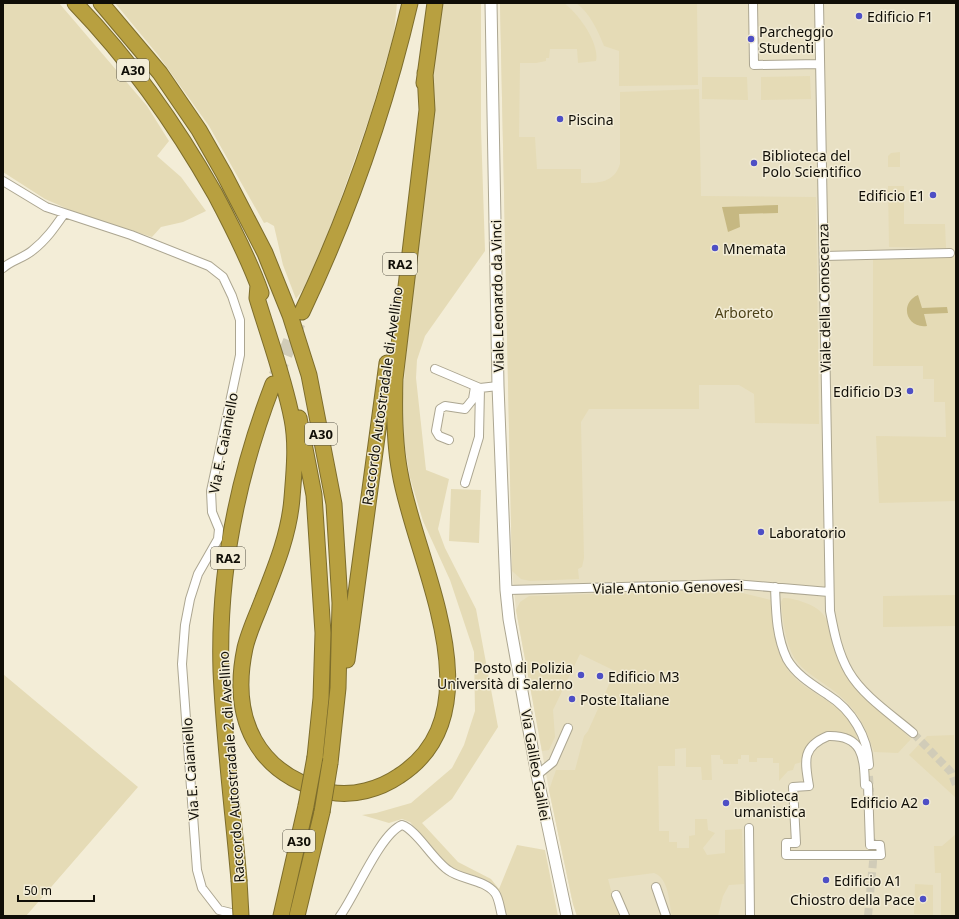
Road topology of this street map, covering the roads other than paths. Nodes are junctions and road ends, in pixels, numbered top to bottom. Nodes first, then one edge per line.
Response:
1 (75, 3) edge
2 (101, 3) edge
3 (410, 3) edge
4 (435, 3) edge
5 (492, 3) edge
6 (753, 3) edge
7 (819, 3) edge
8 (820, 64) junction
9 (425, 73) junction
10 (3, 182) edge
11 (64, 214) junction
12 (950, 253) dead end
13 (824, 256) junction
14 (3, 268) edge
15 (258, 285) junction
16 (302, 312) tunnel mouth
17 (435, 369) dead end
18 (273, 384) tunnel mouth
19 (498, 386) junction
20 (477, 387) junction
21 (449, 440) dead end
22 (465, 483) dead end
23 (776, 587) junction
24 (506, 590) junction
25 (829, 592) junction
26 (336, 712) junction
27 (568, 728) dead end
28 (913, 734) tunnel mouth
29 (537, 775) junction
30 (869, 776) tunnel mouth
31 (749, 828) dead end
32 (788, 855) joint
33 (656, 886) dead end
34 (616, 895) dead end
35 (242, 916) edge
36 (281, 916) edge
37 (297, 916) edge
38 (340, 916) edge
39 (502, 916) edge
40 (567, 916) edge
41 (625, 916) edge
42 (666, 916) edge
43 (750, 916) edge

1 - 15 highway, A30
2 - 26 highway, A30
3 - 16 highway
4 - 9 highway, Raccordo Autostradale di Avellino / RA2
5 - 19 street, Viale Leonardo da Vinci
6 - 8 street
7 - 8 street, Viale della Conoscenza
8 - 13 street, Viale della Conoscenza
9 - 15 highway
9 - 26 highway, Raccordo Autostradale di Avellino / RA2
10 - 11 street, Via E. Caianiello
11 - 14 street
11 - 35 street, Via E. Caianiello
12 - 13 street
13 - 25 street, Viale della Conoscenza
15 - 36 highway, A30, bridge
17 - 20 street
18 - 35 highway, Raccordo Autostradale 2 di Avellino / RA2, bridge
19 - 20 street
19 - 24 street, Viale Leonardo da Vinci
20 - 21 street
20 - 22 street
23 - 24 street, Viale Antonio Genovesi
23 - 25 street, Viale Antonio Genovesi
23 - 30 street
24 - 29 street, Via Galileo Galilei
25 - 28 street, Viale della Conoscenza
26 - 37 highway, A30, bridge
27 - 29 street
29 - 40 street, Via Galileo Galilei
31 - 43 street
32 - 32 street
33 - 42 street
34 - 41 street
38 - 39 street

